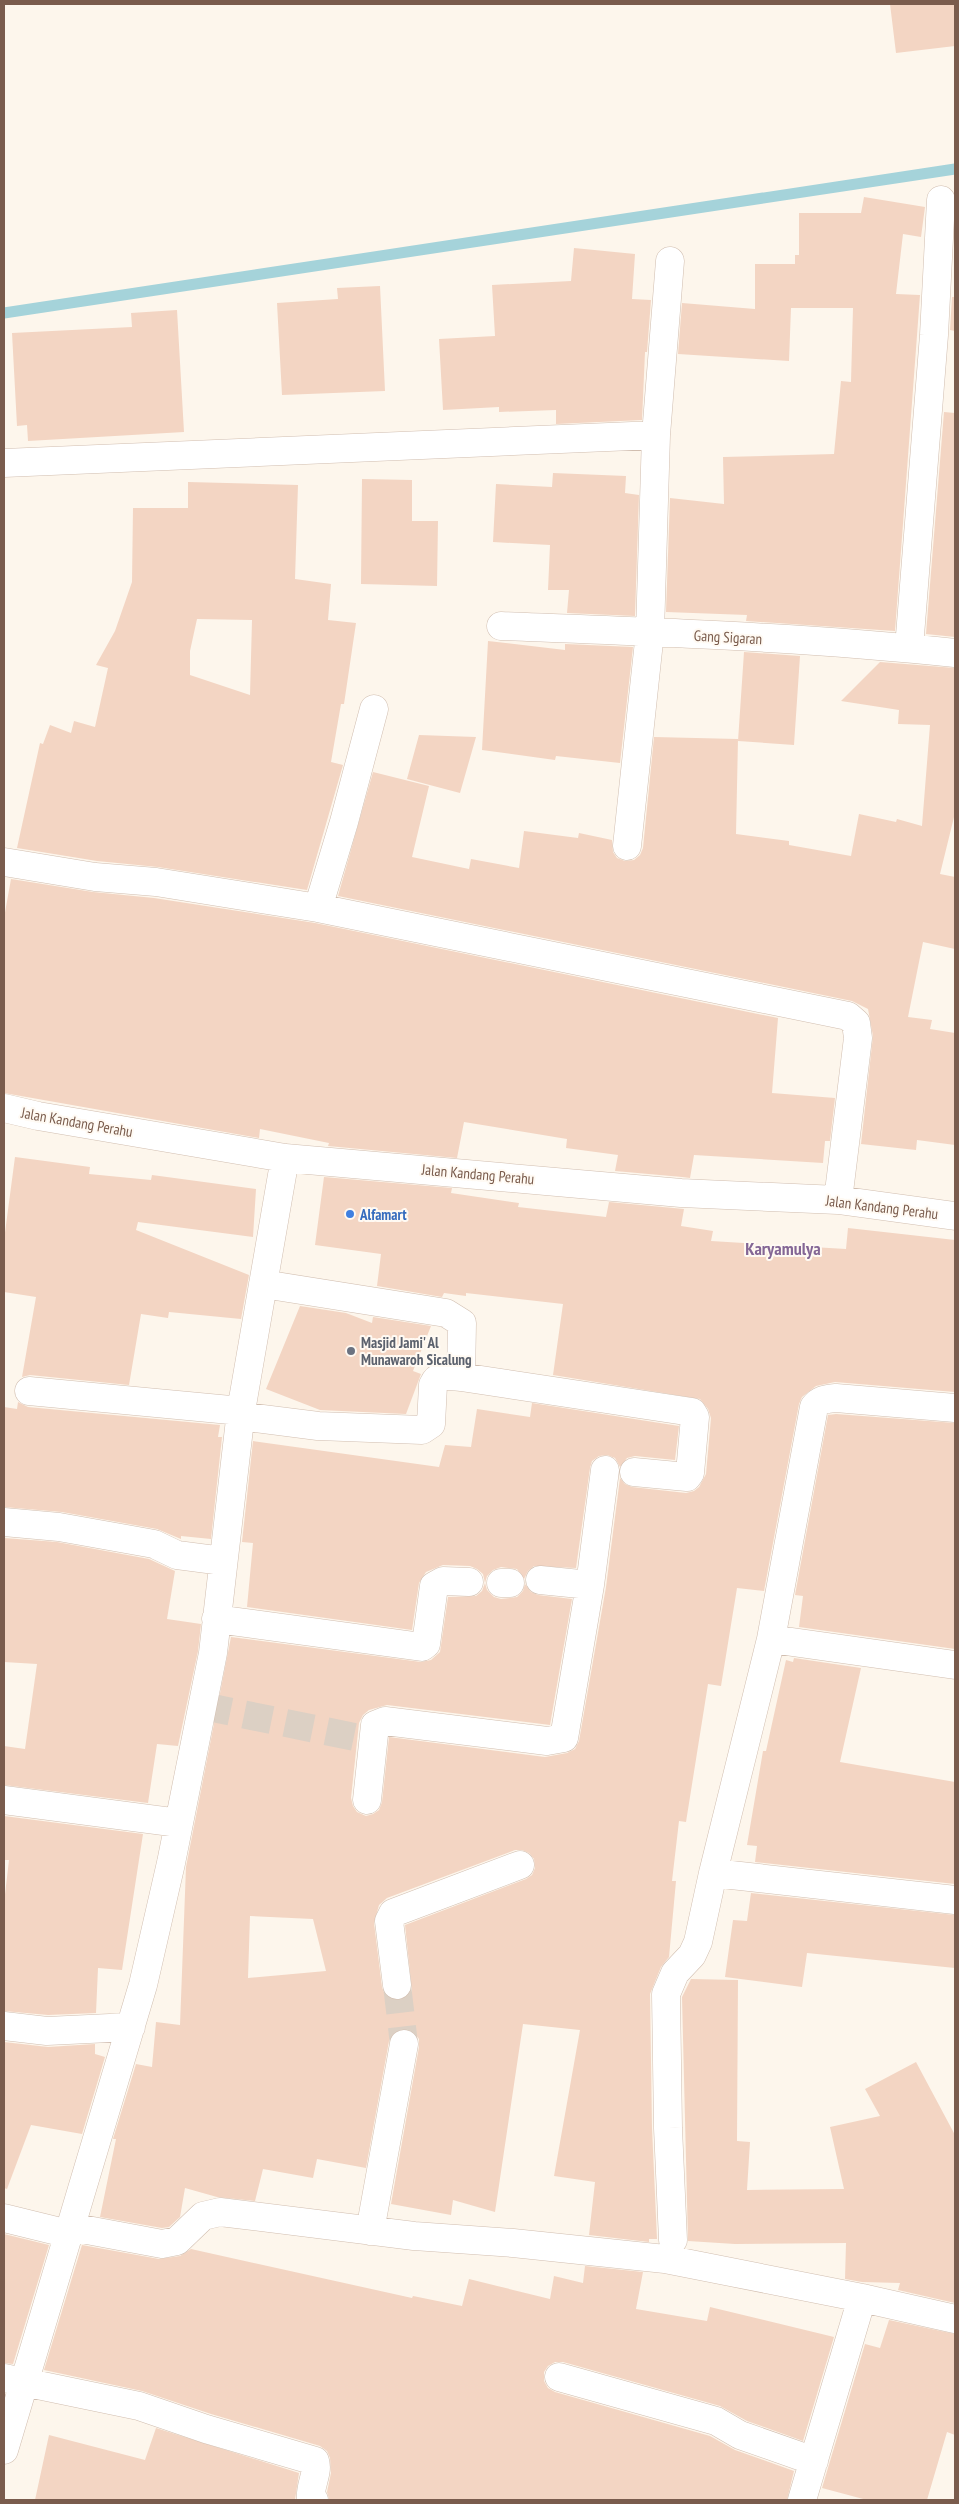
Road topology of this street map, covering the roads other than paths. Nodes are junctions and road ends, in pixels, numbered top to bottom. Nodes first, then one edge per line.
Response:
1 (941, 200) dead end
2 (670, 261) dead end
3 (656, 435) junction
4 (4, 463) edge
5 (501, 626) dead end
6 (650, 632) junction
7 (909, 648) junction
8 (955, 653) edge
9 (374, 709) dead end
10 (627, 846) dead end
11 (4, 862) edge
12 (318, 908) junction
13 (4, 1108) edge
14 (285, 1158) junction
15 (838, 1200) junction
16 (955, 1216) edge
17 (263, 1284) junction
18 (461, 1376) junction
19 (29, 1391) dead end
20 (955, 1408) edge
21 (241, 1413) junction
22 (605, 1470) dead end
23 (634, 1472) dead end
24 (4, 1522) edge
25 (223, 1562) junction
26 (540, 1580) dead end
27 (469, 1582) dead end
28 (590, 1585) junction
29 (216, 1619) junction
30 (771, 1639) junction
31 (955, 1665) edge
32 (4, 1800) edge
33 (367, 1800) dead end
34 (179, 1822) junction
35 (520, 1864) dead end
36 (713, 1873) junction
37 (955, 1900) edge
38 (397, 1985) tunnel mouth
39 (4, 2026) edge
40 (131, 2027) junction
41 (404, 2044) tunnel mouth
42 (4, 2218) edge
43 (70, 2230) junction
44 (370, 2231) junction
45 (673, 2240) dead end
46 (862, 2298) junction
47 (955, 2319) edge
48 (559, 2377) dead end
49 (14, 2380) edge
50 (4, 2450) edge
51 (814, 2461) junction
52 (314, 2500) edge
53 (802, 2500) edge

1 - 7 street
2 - 3 street
3 - 4 street
3 - 6 street
5 - 6 street, Gang Sigaran
6 - 7 street, Gang Sigaran
6 - 10 street
7 - 8 street, Gang Sigaran
9 - 12 street
11 - 12 street
12 - 15 street
13 - 14 street, Jalan Kandang Perahu
14 - 15 street, Jalan Kandang Perahu
14 - 17 street
15 - 16 street, Jalan Kandang Perahu
17 - 18 street
17 - 21 street
18 - 21 street
18 - 23 street
19 - 21 street
20 - 30 street
21 - 25 street
22 - 28 street
24 - 25 street
25 - 29 street
26 - 28 street
27 - 29 street
28 - 33 street
29 - 34 street
30 - 31 street
30 - 36 street
32 - 34 street
34 - 40 street
35 - 38 street
36 - 37 street
36 - 45 street
39 - 40 street
40 - 43 street
41 - 44 street
42 - 43 street
43 - 44 street
43 - 49 street
44 - 46 street
46 - 47 street
46 - 51 street
48 - 51 street
49 - 50 street
49 - 52 street
51 - 53 street

